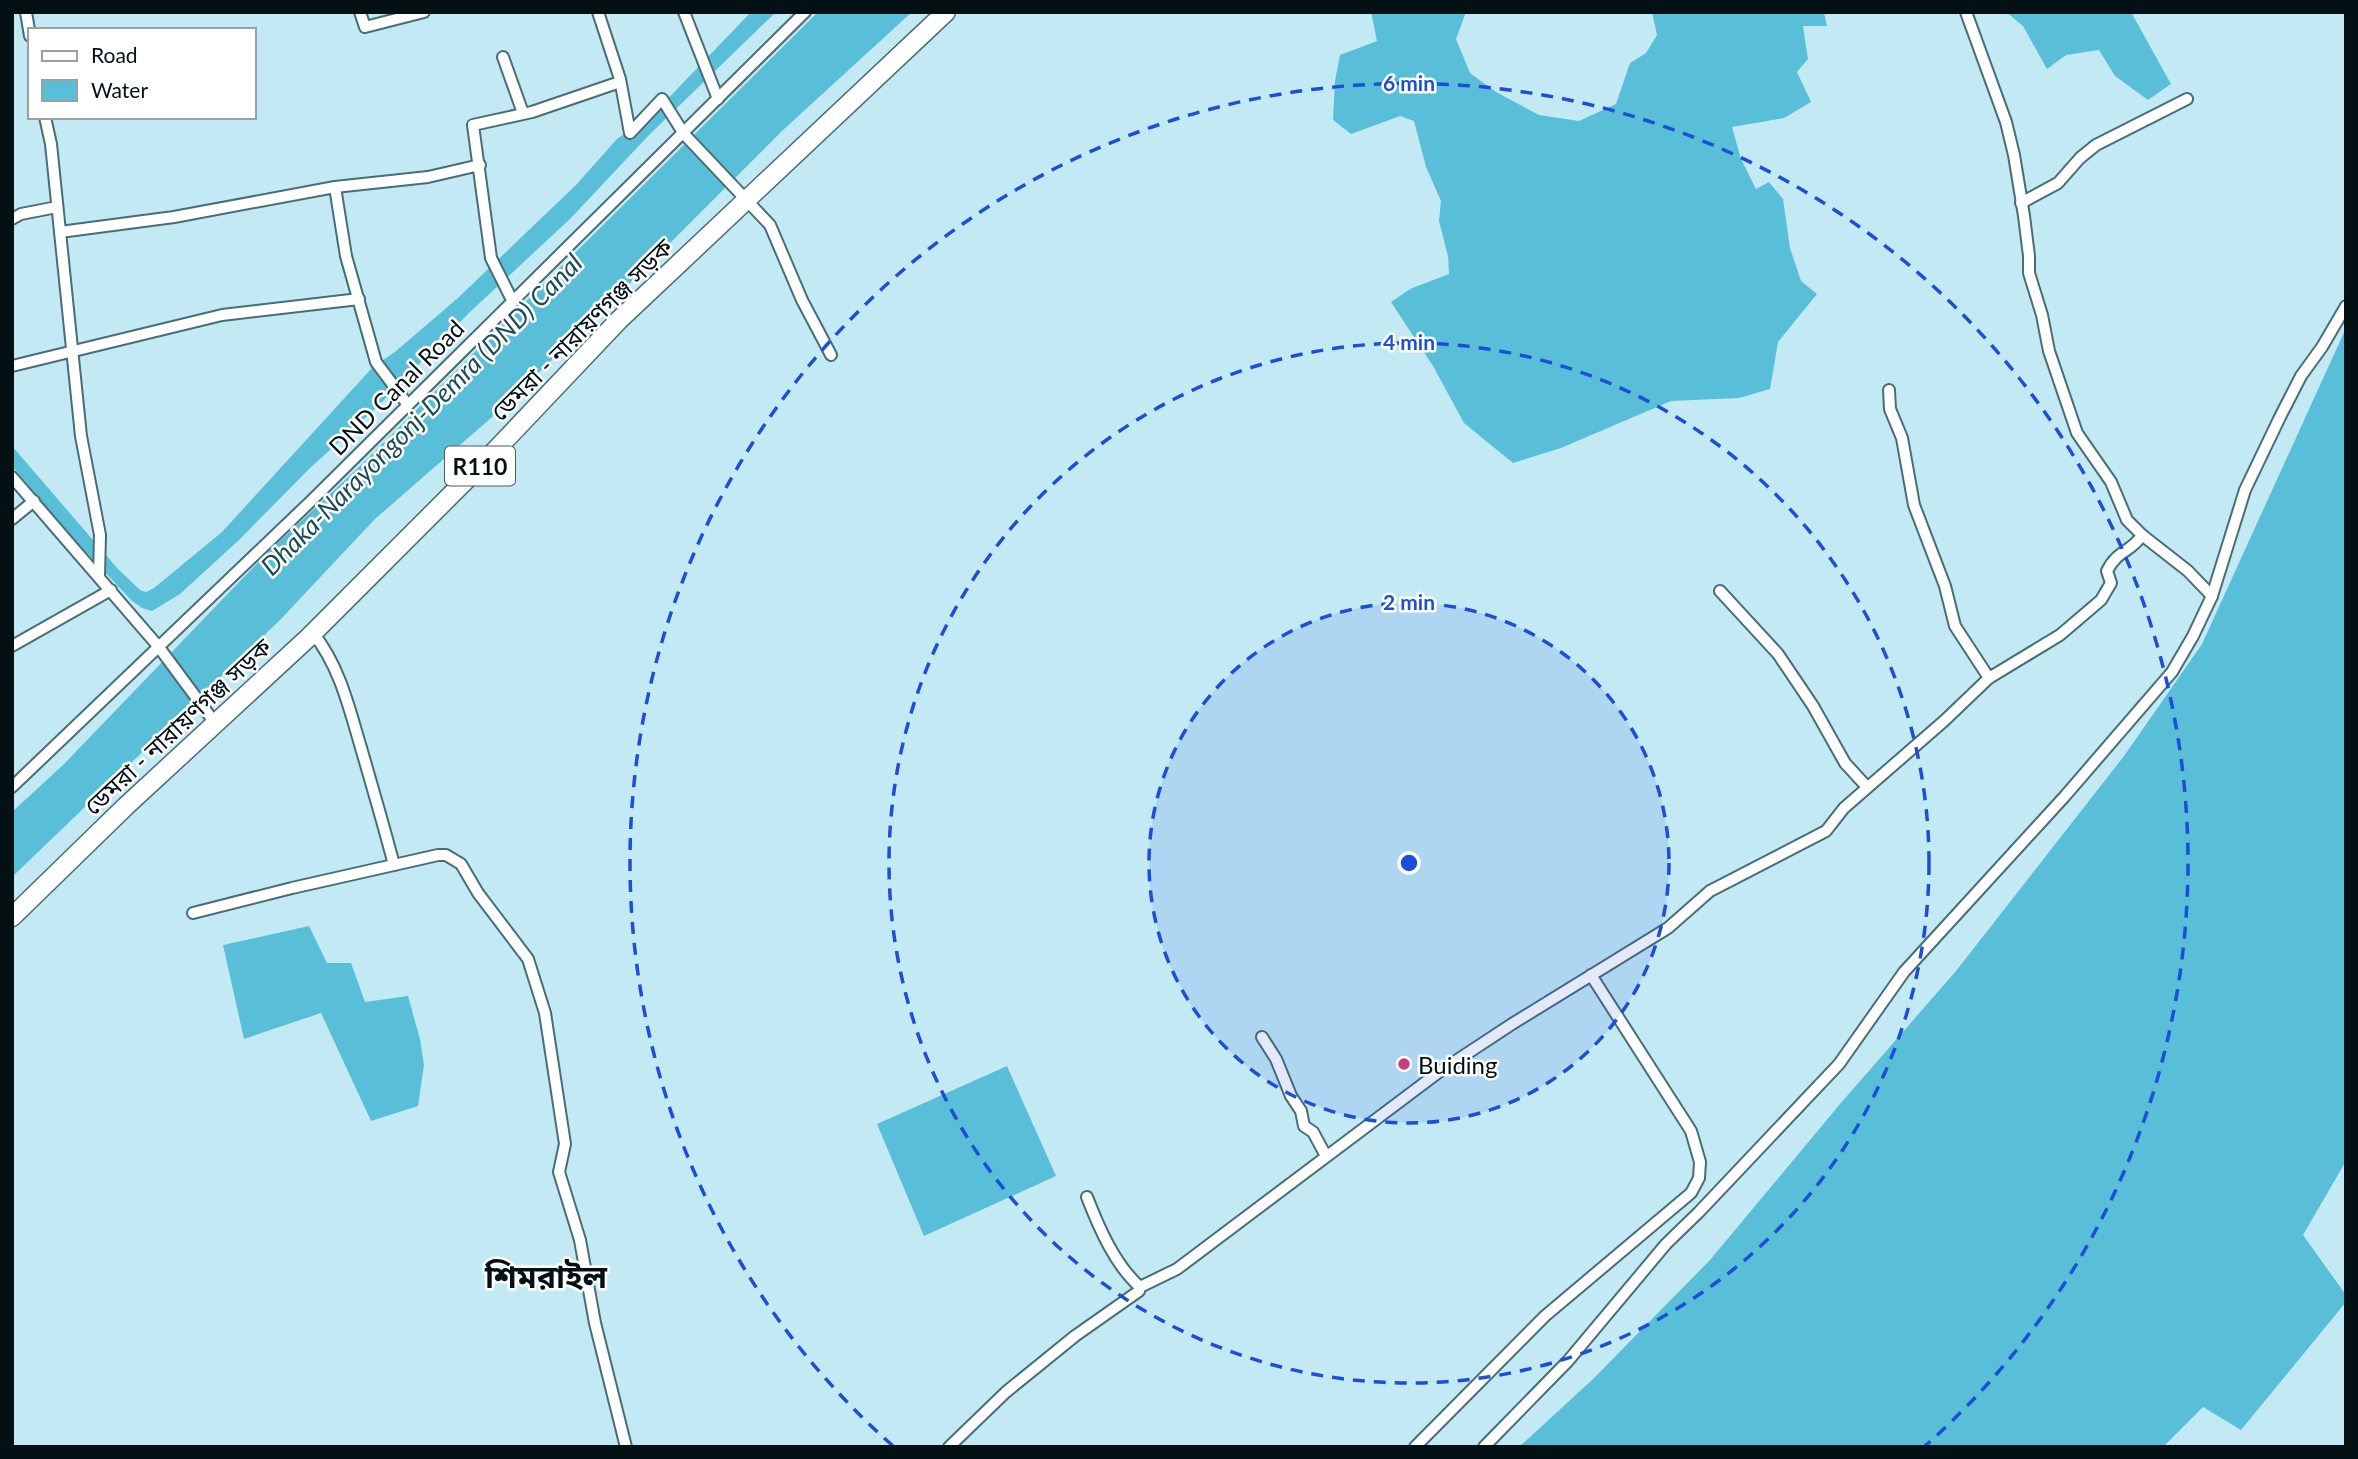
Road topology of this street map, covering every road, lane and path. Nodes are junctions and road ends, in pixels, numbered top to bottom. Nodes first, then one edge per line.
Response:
1 (360, 12) edge
2 (424, 12) edge
3 (598, 12) edge
4 (684, 12) edge
5 (806, 12) edge
6 (946, 12) edge
7 (1966, 12) edge
8 (503, 57) dead end
9 (620, 82) junction
10 (718, 99) junction
11 (2187, 99) dead end
12 (523, 113) junction
13 (45, 119) edge
14 (684, 134) junction
15 (480, 165) junction
16 (335, 187) junction
17 (745, 201) junction
18 (2021, 203) junction
19 (57, 207) junction
20 (12, 219) edge
21 (60, 232) junction
22 (359, 299) junction
23 (513, 302) junction
24 (2346, 306) edge
25 (74, 352) junction
26 (831, 355) dead end
27 (12, 366) edge
28 (1889, 390) dead end
29 (408, 405) junction
30 (12, 477) edge
31 (33, 502) junction
32 (12, 519) edge
33 (2142, 535) junction
34 (99, 576) junction
35 (111, 590) junction
36 (1720, 590) dead end
37 (2212, 596) junction
38 (313, 633) junction
39 (12, 646) edge
40 (158, 646) junction
41 (1989, 678) junction
42 (215, 723) junction
43 (12, 787) edge
44 (1867, 787) junction
45 (394, 865) junction
46 (193, 913) dead end
47 (12, 917) edge
48 (1591, 975) junction
49 (1262, 1037) dead end
50 (1326, 1156) junction
51 (1087, 1197) dead end
52 (1140, 1287) junction
53 (626, 1447) edge
54 (949, 1447) edge
55 (1415, 1447) edge
56 (1484, 1447) edge

1 - 2 street
3 - 9 street
4 - 10 street
5 - 10 street, DND Canal Road
6 - 17 main road, ডেমরা - নারায়ণগঞ্জ সড়ক / R110
7 - 18 street
8 - 12 street
9 - 12 street
9 - 14 street
10 - 14 street, DND Canal Road
11 - 18 street
12 - 15 street
13 - 19 street
14 - 17 street
14 - 23 street, DND Canal Road
15 - 16 street
15 - 23 street
16 - 21 street
16 - 22 street
17 - 26 street
17 - 38 main road, ডেমরা - নারায়ণগঞ্জ সড়ক / R110
18 - 33 street
19 - 20 street
19 - 21 street
21 - 25 street
22 - 25 street
22 - 29 street
23 - 29 street, DND Canal Road
24 - 37 street
25 - 27 street
25 - 34 street
28 - 41 street
29 - 40 street, DND Canal Road
30 - 31 street
31 - 32 street
31 - 34 street
33 - 37 street
33 - 41 street
34 - 35 street
35 - 39 street
35 - 40 street
36 - 44 street
37 - 56 street
38 - 42 main road, ডেমরা - নারায়ণগঞ্জ সড়ক / R110
38 - 45 street
40 - 42 street
40 - 43 street, DND Canal Road
41 - 44 street
42 - 47 main road, ডেমরা - নারায়ণগঞ্জ সড়ক / R110
44 - 48 street
45 - 46 street
45 - 53 street
48 - 50 street
48 - 55 street
49 - 50 street
50 - 52 street
51 - 52 street
52 - 54 street

